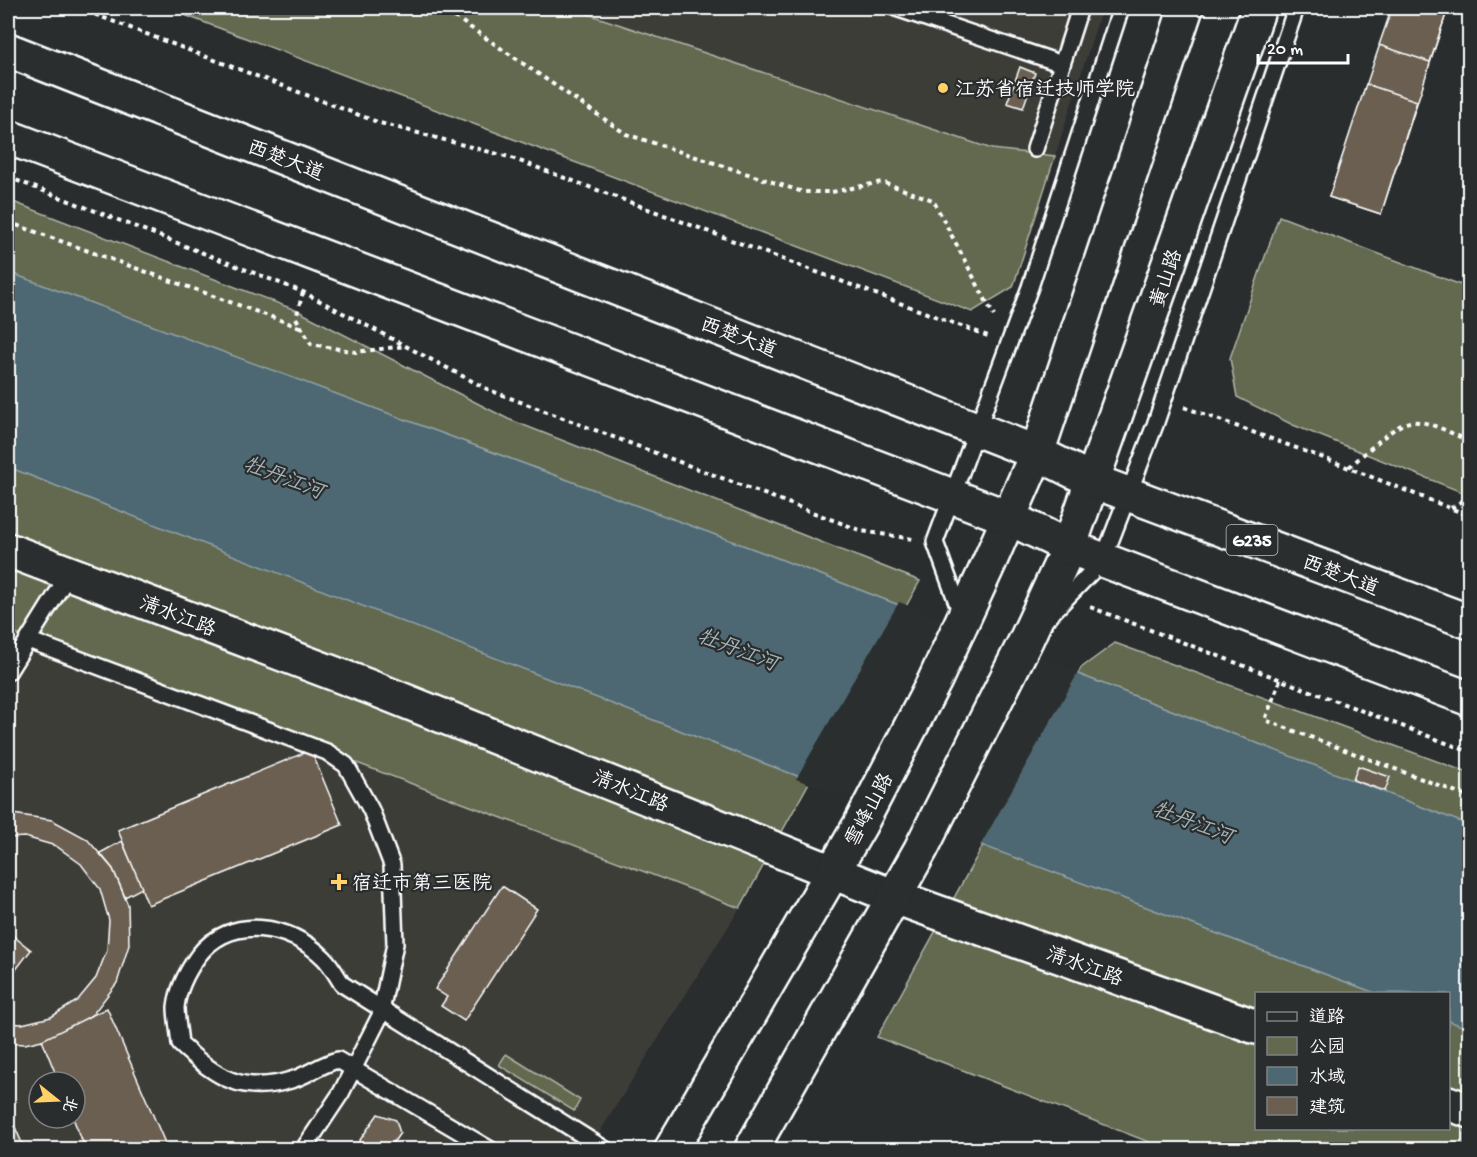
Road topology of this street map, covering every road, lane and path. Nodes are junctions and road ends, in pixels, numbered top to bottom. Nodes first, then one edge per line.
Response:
1 (78, 8) edge
2 (429, 8) edge
3 (896, 8) edge
4 (1080, 8) edge
5 (1121, 8) edge
6 (1186, 8) edge
7 (1259, 8) edge
8 (1296, 8) edge
9 (8, 50) edge
10 (1062, 64) junction
11 (8, 137) edge
12 (1035, 149) dead end
13 (8, 177) edge
14 (8, 222) edge
15 (303, 292) junction
16 (302, 328) junction
17 (1009, 344) junction
18 (408, 346) junction
19 (1163, 400) junction
20 (977, 430) junction
21 (1470, 441) edge
22 (1037, 453) junction
23 (1348, 467) junction
24 (1093, 481) junction
25 (1128, 494) junction
26 (952, 496) junction
27 (1470, 496) edge
28 (1450, 508) junction
29 (1470, 516) edge
30 (1009, 518) junction
31 (935, 542) junction
32 (1069, 547) junction
33 (8, 550) edge
34 (1103, 560) junction
35 (69, 574) junction
36 (1066, 598) junction
37 (964, 620) junction
38 (1470, 622) edge
39 (28, 640) junction
40 (1026, 640) junction
41 (8, 672) edge
42 (1280, 680) junction
43 (1470, 699) edge
44 (1470, 752) edge
45 (1470, 797) edge
46 (835, 871) junction
47 (895, 897) junction
48 (381, 1010) junction
49 (1255, 1026) edge
50 (354, 1067) junction
51 (1450, 1103) edge
52 (1470, 1111) edge
53 (303, 1149) edge
54 (491, 1149) edge
55 (606, 1149) edge
56 (671, 1149) edge
57 (751, 1149) edge

1 - 17 path
2 - 17 path
3 - 10 lane
4 - 10 lane
5 - 17 lane
6 - 22 main road
7 - 24 main road, 黄山路
8 - 19 lane
9 - 20 main road, 西楚大道
10 - 12 lane
11 - 26 main road
13 - 15 path
14 - 16 path
15 - 16 path
15 - 18 path
16 - 18 path
17 - 20 lane
18 - 31 path
19 - 23 path
19 - 25 lane
20 - 22 main road, 西楚大道
20 - 26 lane
21 - 23 path
22 - 24 main road, 西楚大道 / G235
22 - 30 main road, 雪峰山路
23 - 28 path
24 - 25 main road, 西楚大道 / G235
24 - 32 main road, 黄山路
25 - 34 lane
25 - 38 main road, 西楚大道 / G235
26 - 30 main road
26 - 31 lane
27 - 28 path
28 - 29 path
30 - 32 main road
30 - 37 main road, 雪峰山路
31 - 37 lane
32 - 34 main road
32 - 40 main road
33 - 35 main road, 清水江路
34 - 36 lane
34 - 43 main road
35 - 39 lane
35 - 46 main road, 清水江路
36 - 40 lane
36 - 42 path
37 - 46 main road, 雪峰山路
39 - 41 lane
39 - 48 lane
40 - 47 main road
42 - 44 path
42 - 45 path
46 - 47 main road, 清水江路
46 - 56 main road, 雪峰山路
47 - 49 main road, 清水江路
47 - 57 main road
48 - 50 lane
48 - 50 lane
48 - 55 lane
50 - 53 lane
50 - 54 lane
51 - 52 main road

